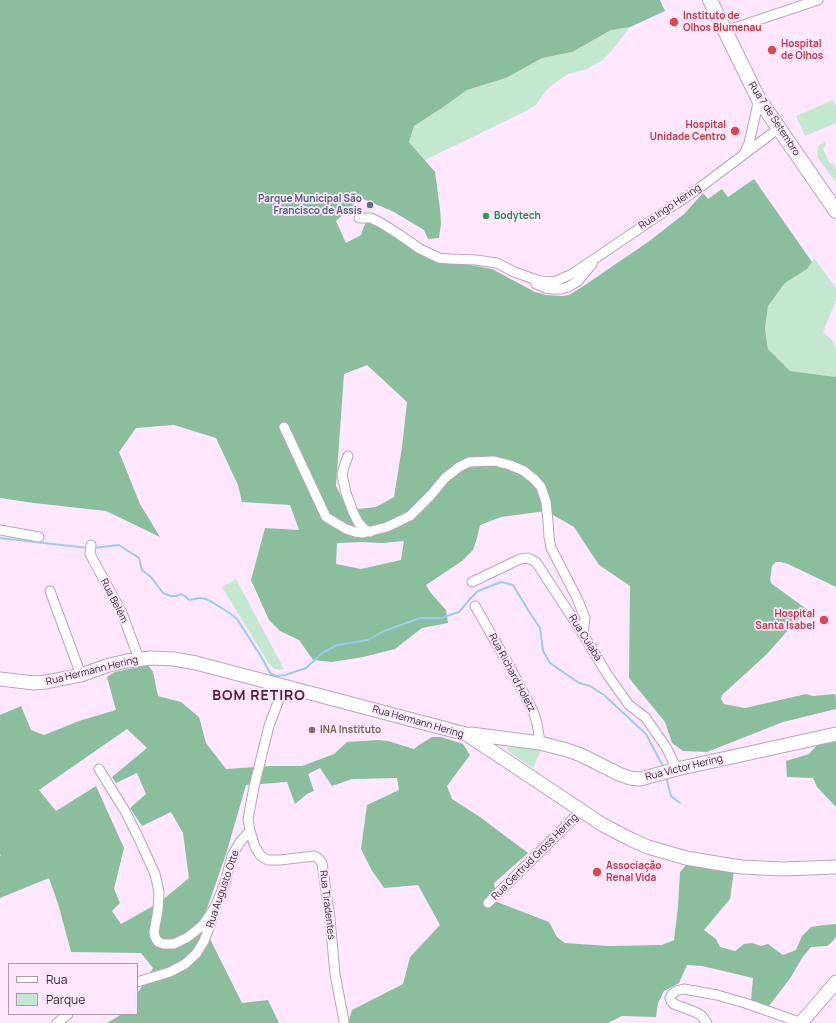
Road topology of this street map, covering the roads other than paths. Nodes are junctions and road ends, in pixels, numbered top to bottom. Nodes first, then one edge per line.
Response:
1 (710, 0) edge
2 (818, 0) edge
3 (725, 31) junction
4 (758, 98) junction
5 (779, 128) junction
6 (744, 155) junction
7 (836, 211) edge
8 (359, 218) dead end
9 (284, 427) dead end
10 (348, 456) dead end
11 (0, 530) edge
12 (370, 532) junction
13 (39, 537) dead end
14 (90, 550) dead end
15 (472, 582) dead end
16 (50, 591) dead end
17 (476, 606) dead end
18 (583, 634) junction
19 (139, 658) junction
20 (81, 675) junction
21 (0, 679) edge
22 (284, 686) junction
23 (466, 734) junction
24 (836, 734) edge
25 (507, 739) junction
26 (540, 743) junction
27 (498, 755) junction
28 (99, 769) dead end
29 (670, 771) junction
30 (581, 811) junction
31 (250, 831) junction
32 (836, 867) edge
33 (488, 903) dead end
34 (215, 907) junction
35 (138, 982) edge
36 (836, 982) edge
37 (67, 1015) edge
38 (344, 1021) dead end
39 (57, 1023) edge
40 (707, 1023) edge
41 (802, 1023) edge

1 - 3 main road, Rua 7 de Setembro
2 - 3 street
3 - 4 main road, Rua 7 de Setembro
4 - 5 main road, Rua 7 de Setembro
4 - 6 street
5 - 6 street, Rua Ingo Hering
5 - 7 main road, Rua 7 de Setembro
6 - 8 street, Rua Ingo Hering
9 - 12 street
10 - 12 street
11 - 13 street
12 - 18 street
14 - 19 street, Rua Belém
15 - 18 street, Rua Cuiabá
16 - 20 street
17 - 26 street, Rua Richard Holetz
18 - 29 street, Rua Cuiabá
19 - 20 street, Rua Hermann Hering
19 - 22 street, Rua Hermann Hering
20 - 21 street, Rua Hermann Hering
22 - 23 street, Rua Hermann Hering
22 - 31 street, Rua Tiradentes
23 - 25 street, Rua Victor Hering
23 - 27 street, Rua Hermann Hering
24 - 29 street, Rua Victor Hering
25 - 26 street, Rua Victor Hering
25 - 27 street
26 - 29 street, Rua Victor Hering
27 - 30 street, Rua Hermann Hering
28 - 34 street
30 - 32 street, Rua Hermann Hering
30 - 33 street, Rua Gertrud Gross Hering
31 - 34 street, Rua Augusto Otte
31 - 38 street, Rua Tiradentes
34 - 35 street, Rua Augusto Otte
36 - 41 street
37 - 39 street
40 - 41 street

